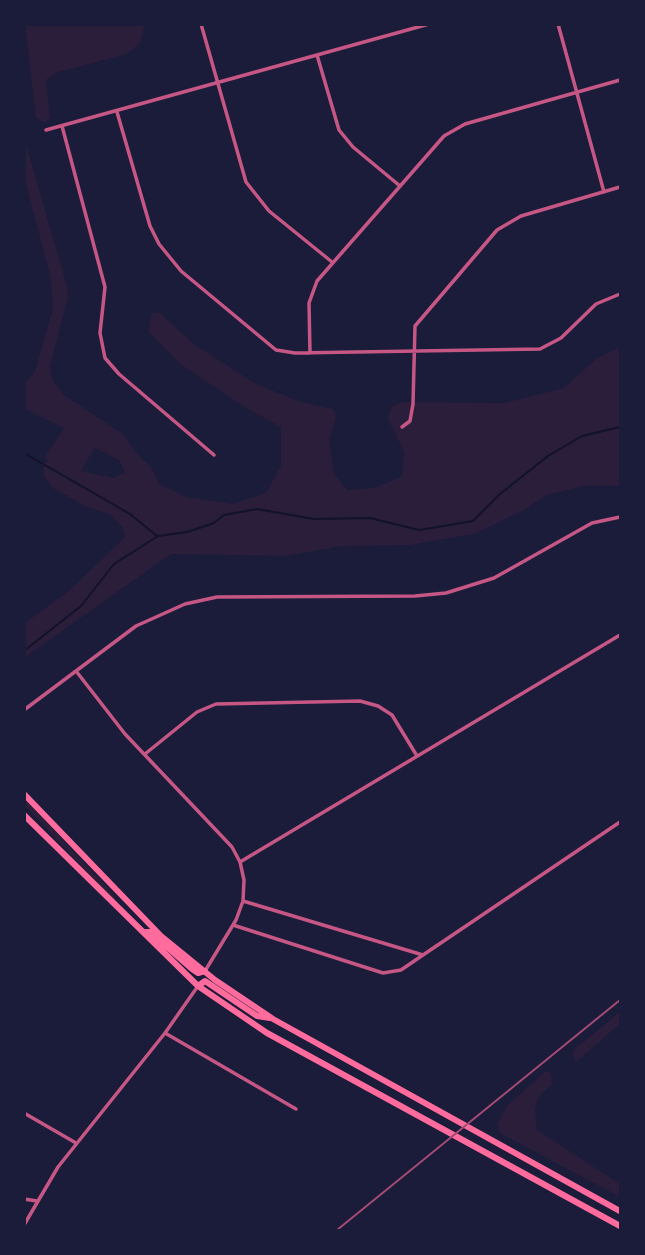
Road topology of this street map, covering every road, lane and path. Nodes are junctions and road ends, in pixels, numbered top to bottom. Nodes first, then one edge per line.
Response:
1 (201, 24) edge
2 (429, 24) edge
3 (558, 24) edge
4 (317, 55) junction
5 (621, 80) edge
6 (217, 83) junction
7 (577, 93) junction
8 (117, 112) junction
9 (62, 126) junction
10 (47, 131) dead end
11 (400, 186) junction
12 (621, 187) edge
13 (604, 192) junction
14 (332, 262) junction
15 (621, 294) edge
16 (412, 351) junction
17 (310, 353) junction
18 (401, 427) dead end
19 (214, 455) dead end
20 (621, 517) edge
21 (621, 635) edge
22 (76, 671) junction
23 (24, 710) edge
24 (145, 754) junction
25 (417, 756) junction
26 (24, 794) edge
27 (24, 815) edge
28 (621, 822) edge
29 (240, 862) junction
30 (243, 901) junction
31 (233, 925) junction
32 (141, 932) junction
33 (423, 955) junction
34 (205, 971) junction
35 (198, 986) junction
36 (272, 1018) junction
37 (165, 1033) junction
38 (296, 1109) dead end
39 (24, 1114) edge
40 (76, 1143) junction
41 (24, 1199) edge
42 (37, 1202) junction
43 (621, 1211) edge
44 (24, 1226) edge
45 (621, 1226) edge

1 - 6 street
2 - 4 street
3 - 7 street
4 - 6 street
4 - 11 street
5 - 7 street
6 - 8 street
6 - 14 street
7 - 11 street
7 - 13 street
8 - 9 street
8 - 17 street
9 - 10 street
9 - 19 street
11 - 14 street
12 - 13 street
13 - 16 street
14 - 17 street
15 - 16 street
16 - 17 street
16 - 18 street
20 - 22 street
21 - 25 street
22 - 23 street
22 - 24 street
24 - 25 street
24 - 29 street
25 - 29 street
26 - 34 highway
27 - 32 highway
28 - 33 street
29 - 30 street
30 - 31 street
30 - 33 street
31 - 33 street
31 - 34 street
32 - 34 highway
32 - 35 highway
34 - 36 highway
35 - 36 highway
35 - 37 street
35 - 45 highway
36 - 43 highway
37 - 38 street
37 - 40 street
39 - 40 street
40 - 42 street
41 - 42 street
42 - 44 street

